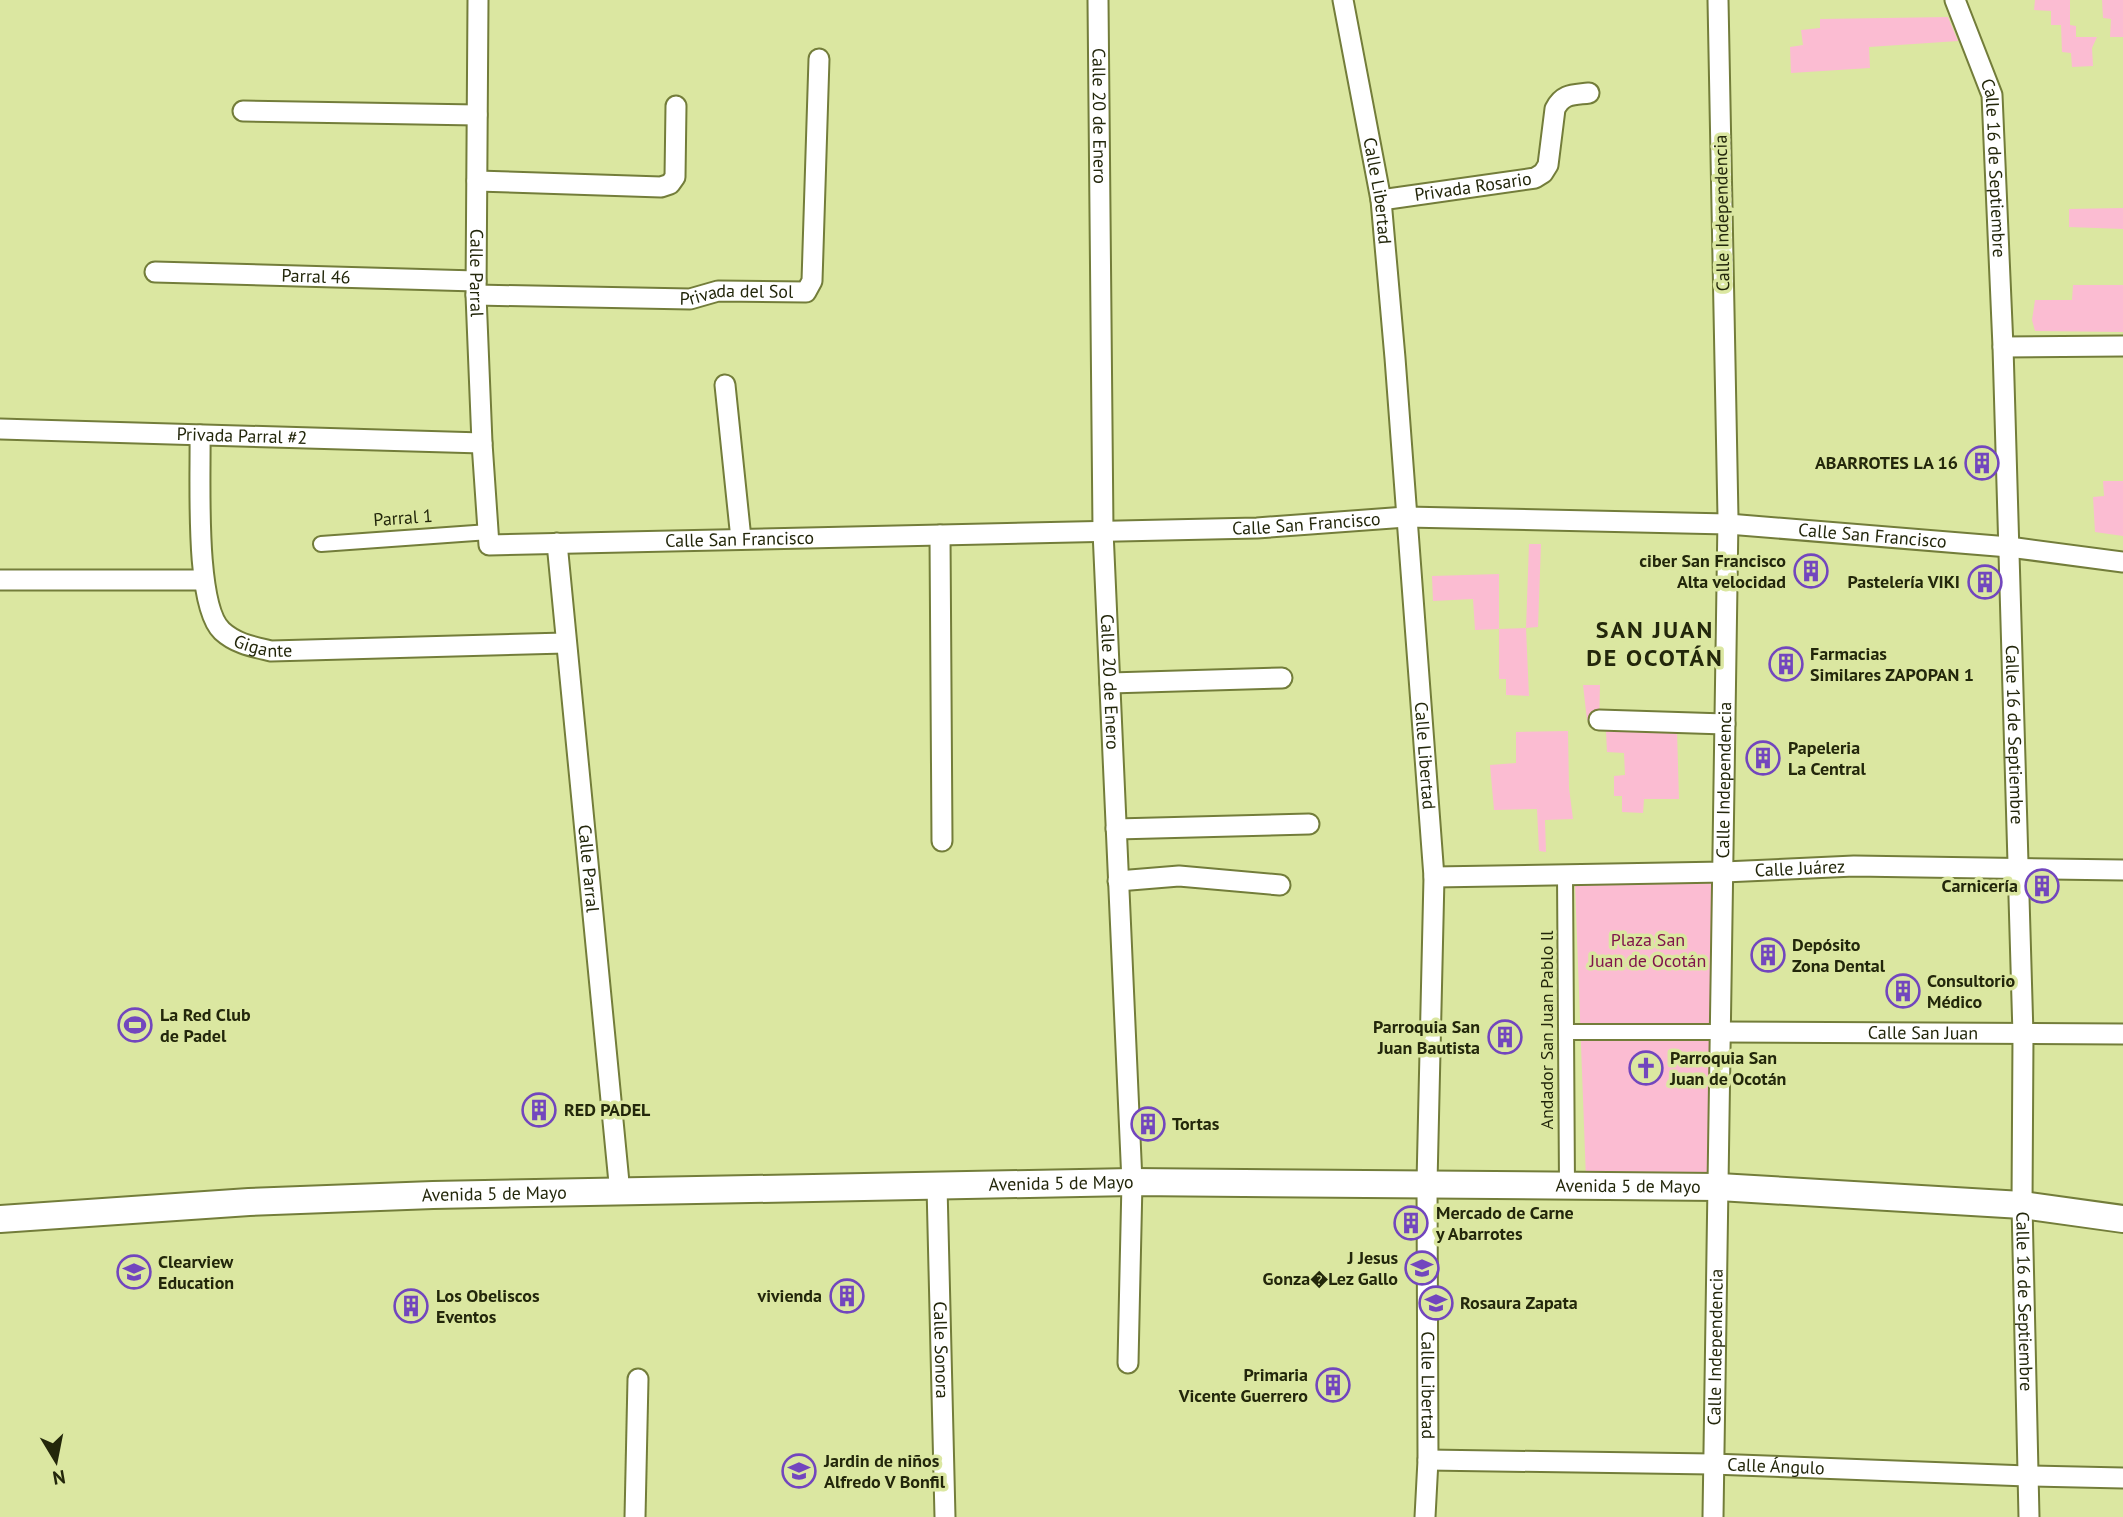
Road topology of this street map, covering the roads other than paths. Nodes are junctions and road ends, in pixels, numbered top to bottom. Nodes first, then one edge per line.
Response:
1 (478, 0) edge
2 (1098, 0) edge
3 (1343, 0) edge
4 (1718, 0) edge
5 (1955, 0) edge
6 (819, 60) dead end
7 (1589, 93) dead end
8 (676, 106) dead end
9 (243, 111) dead end
10 (477, 115) junction
11 (477, 181) junction
12 (1381, 200) junction
13 (155, 272) dead end
14 (476, 288) junction
15 (2003, 346) junction
16 (2123, 346) edge
17 (725, 385) dead end
18 (0, 429) edge
19 (200, 435) junction
20 (482, 443) junction
21 (1406, 517) junction
22 (1728, 524) junction
23 (1103, 531) junction
24 (940, 535) junction
25 (489, 538) junction
26 (741, 539) junction
27 (557, 543) junction
28 (321, 544) dead end
29 (2009, 547) junction
30 (2123, 562) edge
31 (0, 580) edge
32 (203, 580) junction
33 (565, 643) junction
34 (1282, 678) dead end
35 (1110, 683) junction
36 (1599, 720) dead end
37 (1726, 724) junction
38 (1308, 824) dead end
39 (1116, 829) junction
40 (943, 841) dead end
41 (2017, 867) junction
42 (2123, 870) edge
43 (1724, 872) junction
44 (1565, 875) junction
45 (1434, 877) junction
46 (1118, 881) junction
47 (1280, 885) dead end
48 (1566, 1032) junction
49 (1722, 1032) junction
50 (2123, 1034) edge
51 (2023, 1035) junction
52 (1132, 1182) junction
53 (1427, 1183) junction
54 (1567, 1185) junction
55 (937, 1186) junction
56 (1719, 1187) junction
57 (620, 1193) junction
58 (2022, 1205) junction
59 (0, 1219) edge
60 (2123, 1219) edge
61 (1128, 1363) dead end
62 (638, 1379) dead end
63 (1428, 1460) junction
64 (1713, 1464) junction
65 (2027, 1476) junction
66 (2123, 1478) edge
67 (635, 1517) edge
68 (945, 1517) edge
69 (1425, 1517) edge
70 (1713, 1517) edge
71 (2029, 1517) edge

1 - 10 street, Calle Parral
2 - 23 street, Calle 20 de Enero
3 - 12 street, Calle Libertad
4 - 22 street, Calle Independencia
5 - 15 street, Calle 16 de Septiembre
6 - 14 street, Privada del Sol
7 - 12 street, Privada Rosario
8 - 11 street
9 - 10 street
10 - 11 street, Calle Parral
11 - 14 street, Calle Parral
12 - 21 street, Calle Libertad
13 - 14 street, Parral 46
14 - 20 street, Calle Parral
15 - 16 street
15 - 29 street, Calle 16 de Septiembre
17 - 26 street
18 - 19 street, Privada Parral #2
19 - 20 street, Privada Parral #2
19 - 32 street, Gigante
20 - 25 street, Calle Parral
21 - 22 street, Calle San Francisco
21 - 23 street, Calle San Francisco
21 - 45 street, Calle Libertad
22 - 29 street, Calle San Francisco
22 - 37 street, Calle Independencia
23 - 24 street, Calle San Francisco
23 - 35 street, Calle 20 de Enero
24 - 26 street, Calle San Francisco
24 - 40 street
25 - 27 street, Calle San Francisco
25 - 28 street, Parral 1
26 - 27 street, Calle San Francisco
27 - 33 street, Calle Parral
29 - 30 street, Calle San Francisco
29 - 41 street, Calle 16 de Septiembre
31 - 32 street
32 - 33 street, Gigante
33 - 57 street, Calle Parral
34 - 35 street
35 - 39 street, Calle 20 de Enero
36 - 37 street
37 - 43 street, Calle Independencia
38 - 39 street
39 - 46 street, Calle 20 de Enero
41 - 42 street, Calle Juárez
41 - 43 street, Calle Juárez
41 - 51 street, Calle 16 de Septiembre
43 - 44 street, Calle Juárez
43 - 49 street, Calle Independencia
44 - 45 street, Calle Juárez
44 - 48 street, Andador San Juan Pablo ll
45 - 53 street, Calle Libertad
46 - 47 street
46 - 52 street, Calle 20 de Enero
48 - 49 street
48 - 54 street, Andador San Juan Pablo ll
49 - 51 street, Calle San Juan
49 - 56 street, Calle Independencia
50 - 51 street, Calle San Juan
51 - 58 street, Calle 16 de Septiembre
52 - 53 main road, Avenida 5 de Mayo
52 - 55 main road, Avenida 5 de Mayo
52 - 61 street, Calle 20 de Enero
53 - 54 main road, Avenida 5 de Mayo
53 - 63 street, Calle Libertad
54 - 56 main road, Avenida 5 de Mayo
55 - 57 main road, Avenida 5 de Mayo
55 - 68 street, Calle Sonora
56 - 58 main road, Avenida 5 de Mayo
56 - 64 street, Calle Independencia
57 - 59 main road, Avenida 5 de Mayo
58 - 60 main road, Avenida 5 de Mayo
58 - 65 street, Calle 16 de Septiembre
62 - 67 street
63 - 64 street, Calle Ángulo
63 - 69 street, Calle Libertad
64 - 65 street, Calle Ángulo
64 - 70 street, Calle Independencia
65 - 66 street, Calle Ángulo
65 - 71 street, Calle 16 de Septiembre

